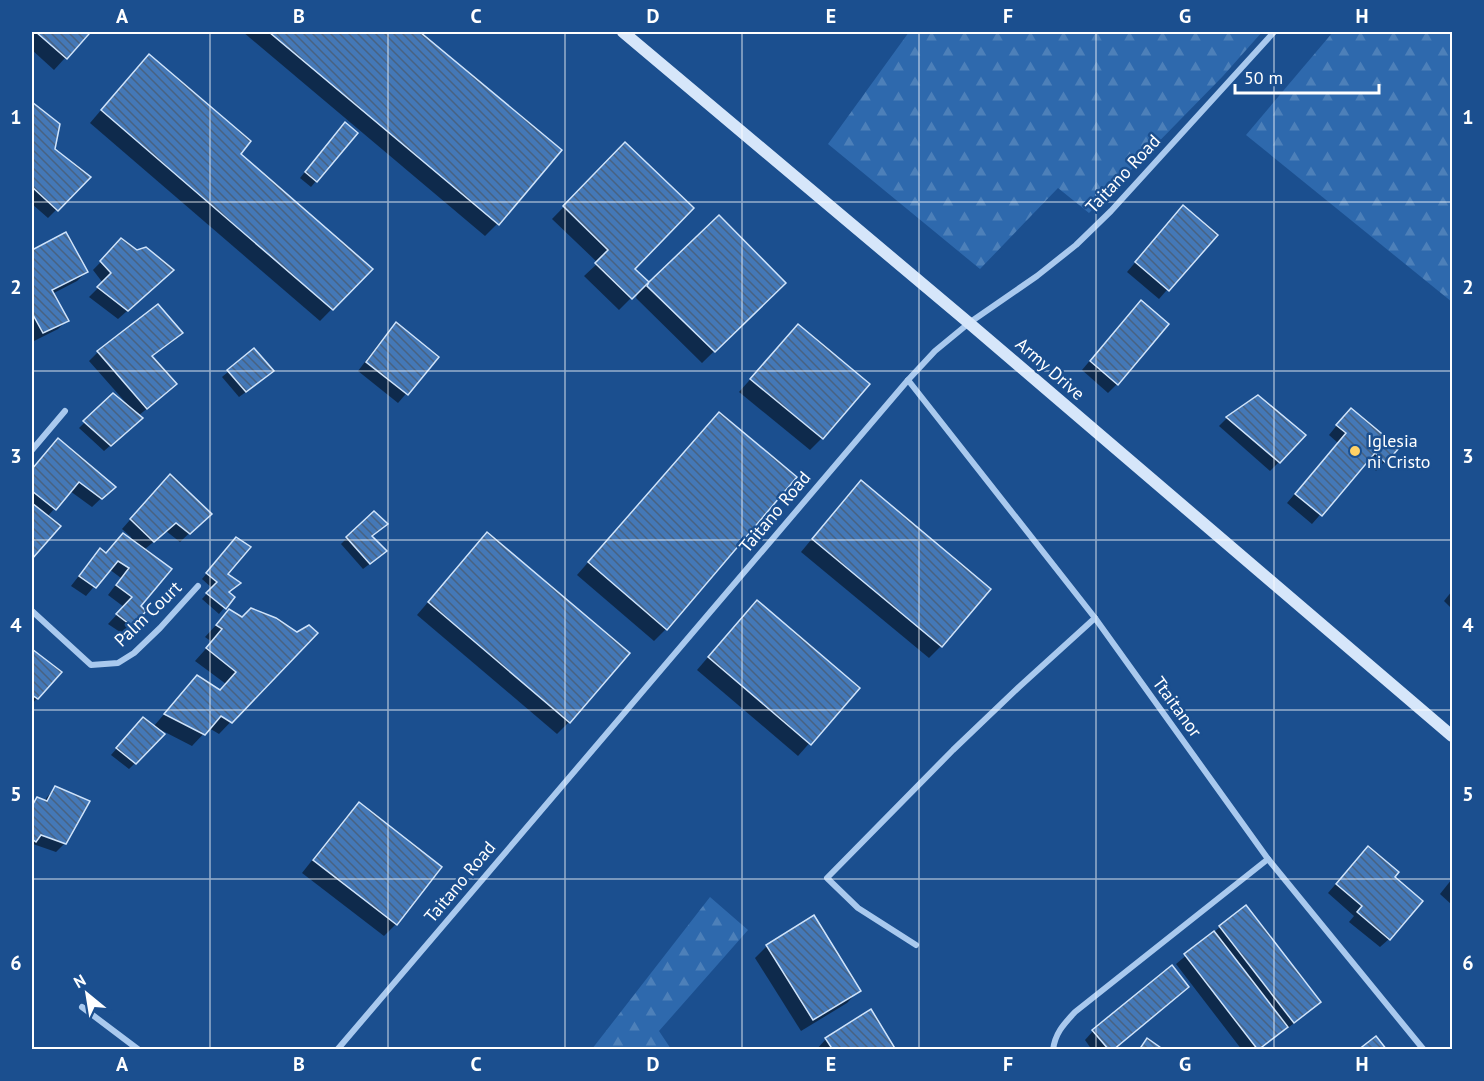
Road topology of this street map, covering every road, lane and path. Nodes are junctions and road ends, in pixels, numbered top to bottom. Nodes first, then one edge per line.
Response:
1 (622, 32) edge
2 (1274, 32) edge
3 (969, 323) junction
4 (908, 380) junction
5 (65, 411) dead end
6 (32, 450) edge
7 (198, 586) dead end
8 (32, 611) edge
9 (1095, 618) junction
10 (1452, 736) edge
11 (1268, 859) junction
12 (916, 945) dead end
13 (82, 1007) dead end
14 (139, 1050) edge
15 (337, 1050) edge
16 (1053, 1050) edge
17 (1424, 1050) edge

1 - 3 main road, Army Drive
2 - 3 street, Taitano Road
3 - 4 street, Taitano Road
3 - 10 main road, Army Drive
4 - 9 street, Ttaitanor
4 - 15 street, Taitano Road
5 - 6 street
7 - 8 street, Palm Court
9 - 11 street, Ttaitanor
9 - 12 street
11 - 16 street
11 - 17 street, Ttaitanor
13 - 14 street

